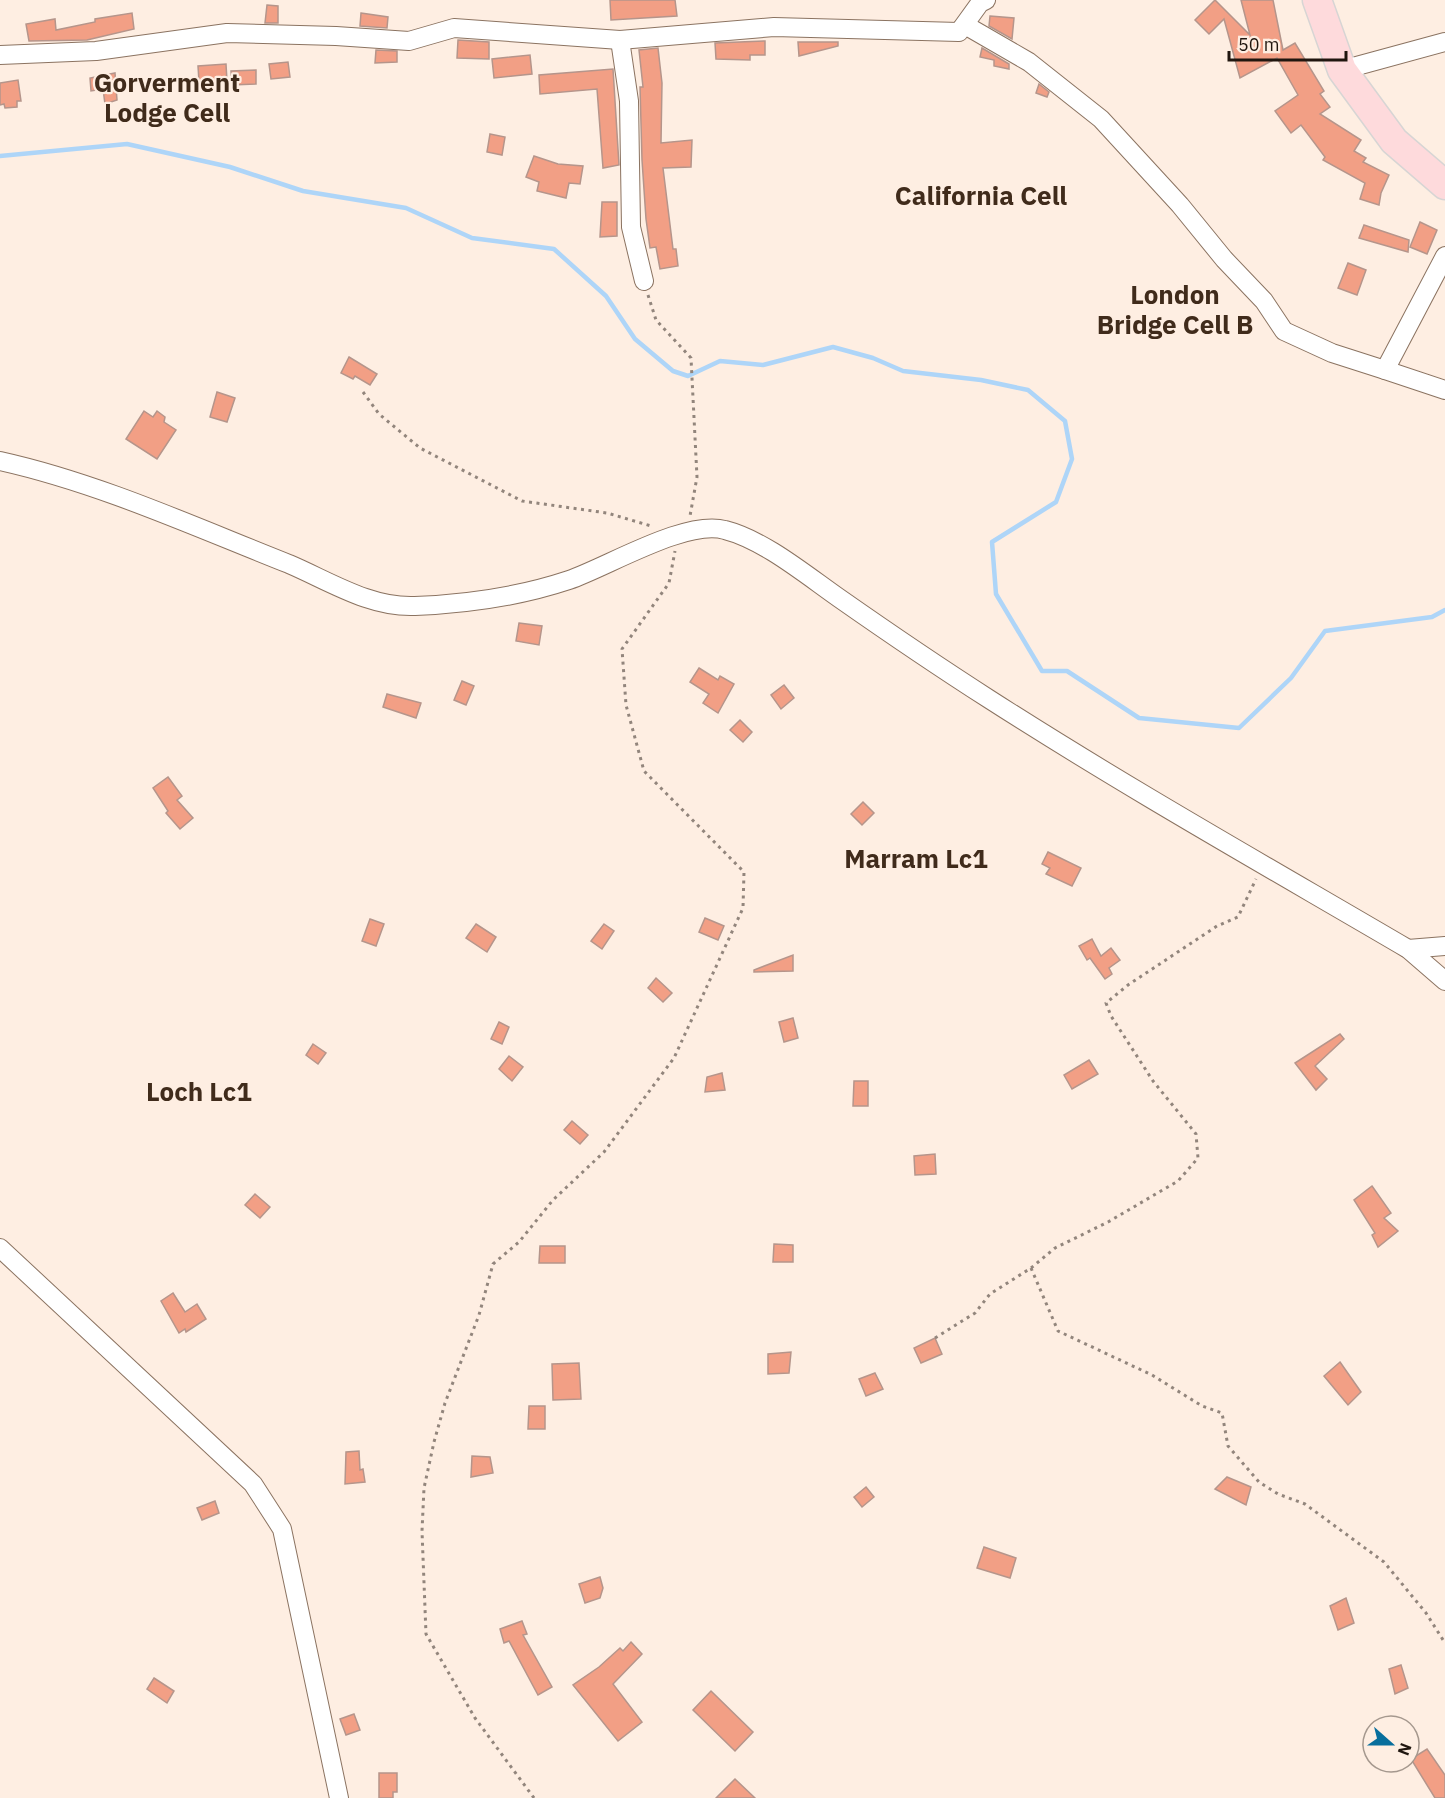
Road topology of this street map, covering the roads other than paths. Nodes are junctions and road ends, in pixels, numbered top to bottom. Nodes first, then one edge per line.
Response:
1 (986, 0) edge
2 (1317, 0) edge
3 (964, 25) junction
4 (620, 40) junction
5 (1445, 42) edge
6 (0, 55) edge
7 (1342, 70) junction
8 (1445, 185) edge
9 (1445, 256) edge
10 (644, 281) road end
11 (1385, 370) junction
12 (1445, 390) edge
13 (0, 461) edge
14 (1445, 946) edge
15 (1408, 950) junction
16 (1445, 981) edge
17 (0, 1248) edge
18 (339, 1798) edge

1 - 3 street
2 - 7 main road
3 - 4 street
3 - 11 street
4 - 6 street
4 - 10 street
5 - 7 street
7 - 8 main road
9 - 11 street
11 - 12 street
13 - 15 street
14 - 15 street
15 - 16 street
17 - 18 street

